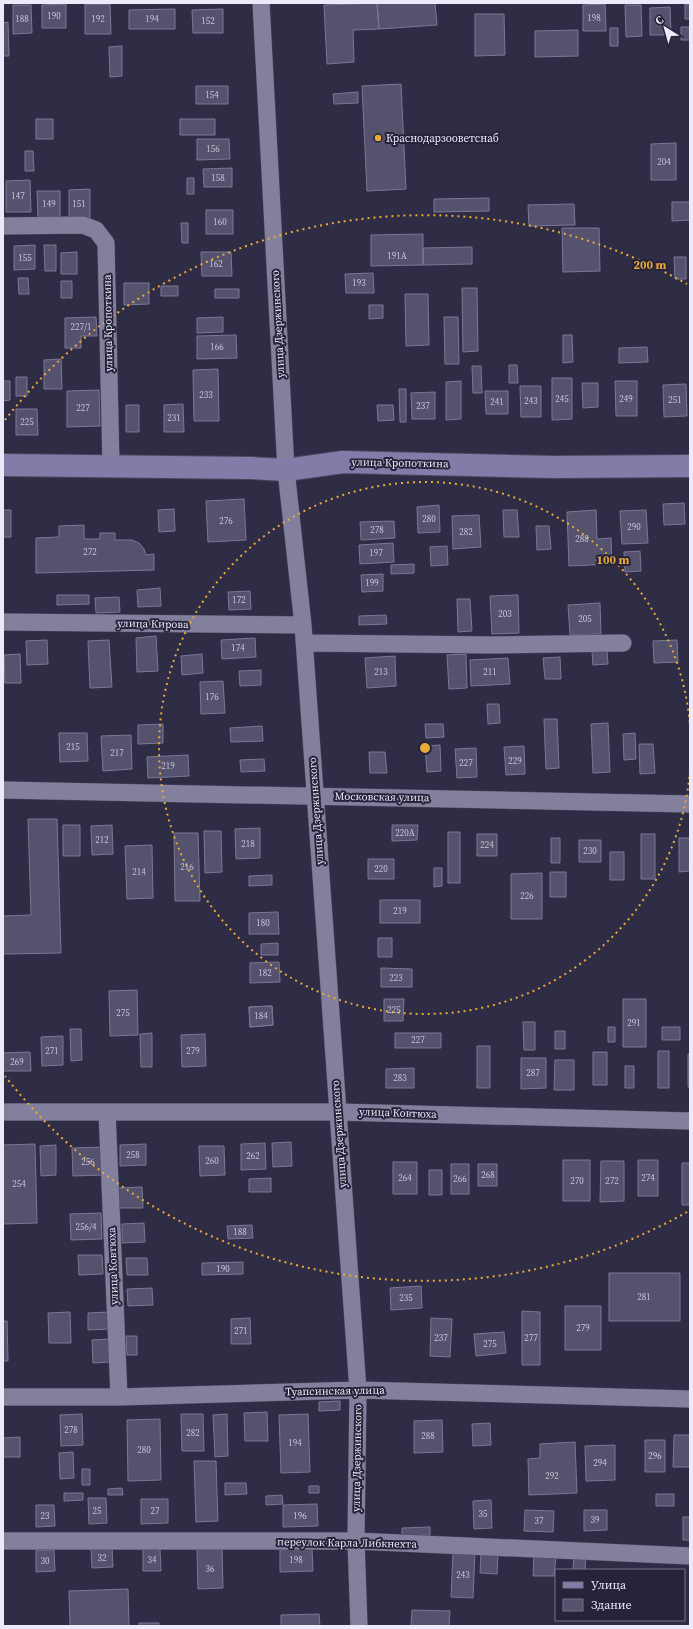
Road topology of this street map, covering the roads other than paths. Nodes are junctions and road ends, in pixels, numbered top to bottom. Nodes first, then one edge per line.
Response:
1 (261, 3) edge
2 (3, 226) edge
3 (3, 465) edge
4 (111, 466) junction
5 (690, 466) edge
6 (286, 470) junction
7 (3, 622) edge
8 (303, 625) junction
9 (304, 643) junction
10 (623, 643) dead end
11 (3, 790) edge
12 (315, 796) junction
13 (690, 804) edge
14 (3, 1112) edge
15 (107, 1112) junction
16 (338, 1112) junction
17 (690, 1121) edge
18 (358, 1390) junction
19 (3, 1397) edge
20 (118, 1397) junction
21 (690, 1399) edge
22 (356, 1541) junction
23 (3, 1542) edge
24 (690, 1556) edge
25 (359, 1626) edge

1 - 6 street, улица Дзержинского
2 - 4 street, улица Кропоткина
3 - 4 main road, улица Кропоткина
4 - 6 main road, улица Кропоткина
5 - 6 main road, улица Кропоткина
6 - 8 street, улица Дзержинского
7 - 8 street, улица Кирова
8 - 9 street, улица Дзержинского
9 - 10 street
9 - 12 street, улица Дзержинского
11 - 12 street, Московская улица
12 - 13 street, Московская улица
12 - 16 street, улица Дзержинского
14 - 15 street, улица Ковтюха
15 - 16 street, улица Ковтюха
15 - 20 street, улица Ковтюха
16 - 17 street, улица Ковтюха
16 - 18 street, улица Дзержинского
18 - 20 street, Туапсинская улица
18 - 21 street, Туапсинская улица
18 - 22 street, улица Дзержинского
19 - 20 street, Туапсинская улица
22 - 23 street, переулок Карла Либкнехта
22 - 24 street, переулок Карла Либкнехта
22 - 25 street, улица Дзержинского

